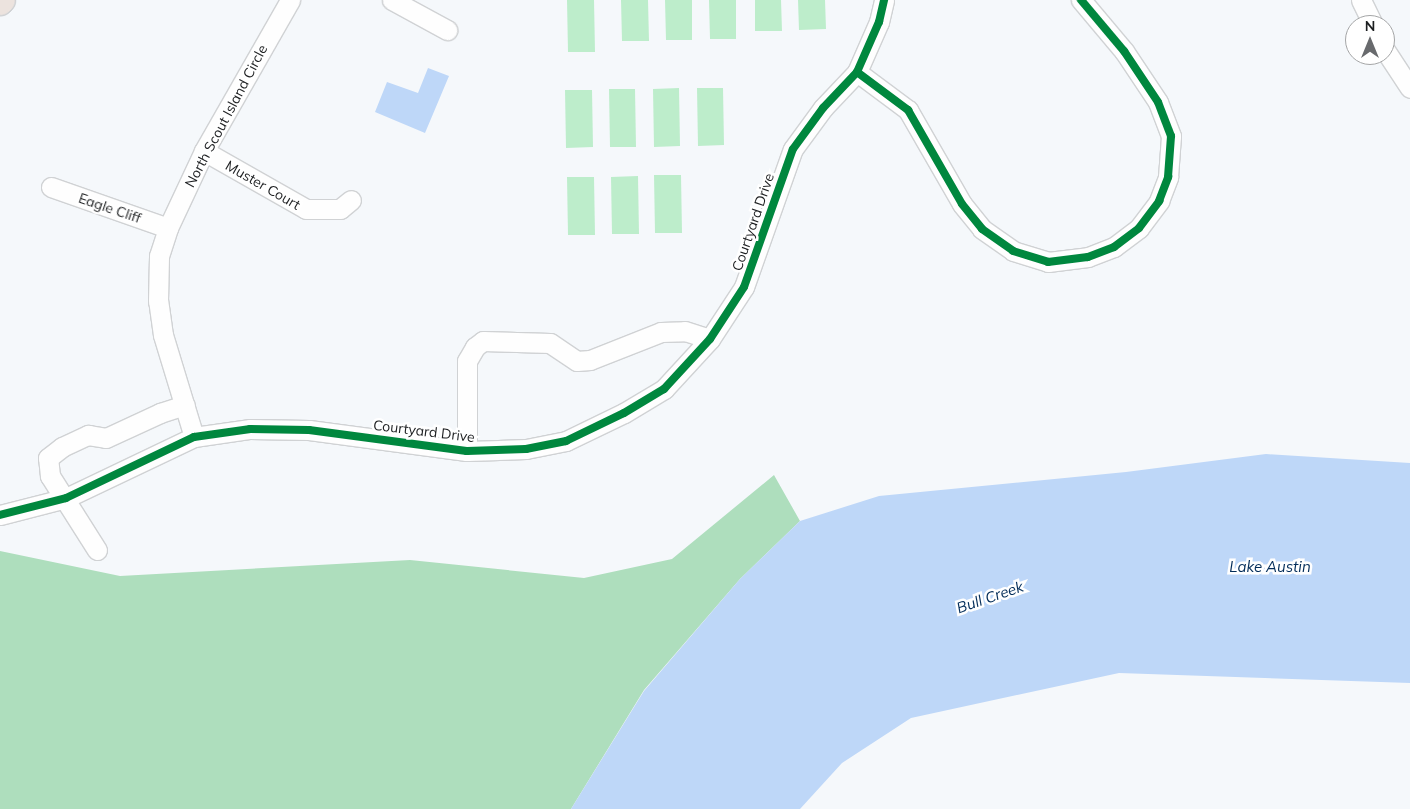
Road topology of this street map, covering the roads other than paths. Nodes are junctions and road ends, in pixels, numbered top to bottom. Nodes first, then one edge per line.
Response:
1 (290, 0) edge
2 (392, 0) edge
3 (884, 0) edge
4 (1081, 0) edge
5 (1361, 0) edge
6 (1368, 15) edge
7 (447, 30) dead end
8 (1395, 65) edge
9 (857, 72) junction
10 (1410, 88) edge
11 (204, 151) junction
12 (51, 187) dead end
13 (351, 200) dead end
14 (168, 228) junction
15 (710, 339) junction
16 (185, 405) junction
17 (194, 437) junction
18 (467, 451) junction
19 (66, 498) junction
20 (0, 515) edge
21 (97, 550) dead end

1 - 11 street, North Scout Island Circle
2 - 7 street
3 - 9 street, Courtyard Drive
4 - 9 street
5 - 6 street
8 - 10 street
9 - 15 street, Courtyard Drive
11 - 13 street, Muster Court
11 - 14 street, North Scout Island Circle
12 - 14 street, Eagle Cliff
14 - 16 street, North Scout Island Circle
15 - 18 street, Courtyard Drive
15 - 18 street
16 - 17 street, North Scout Island Circle
16 - 19 street
17 - 18 street, Courtyard Drive
17 - 19 street, Courtyard Drive
19 - 20 street, Courtyard Drive
19 - 21 street

